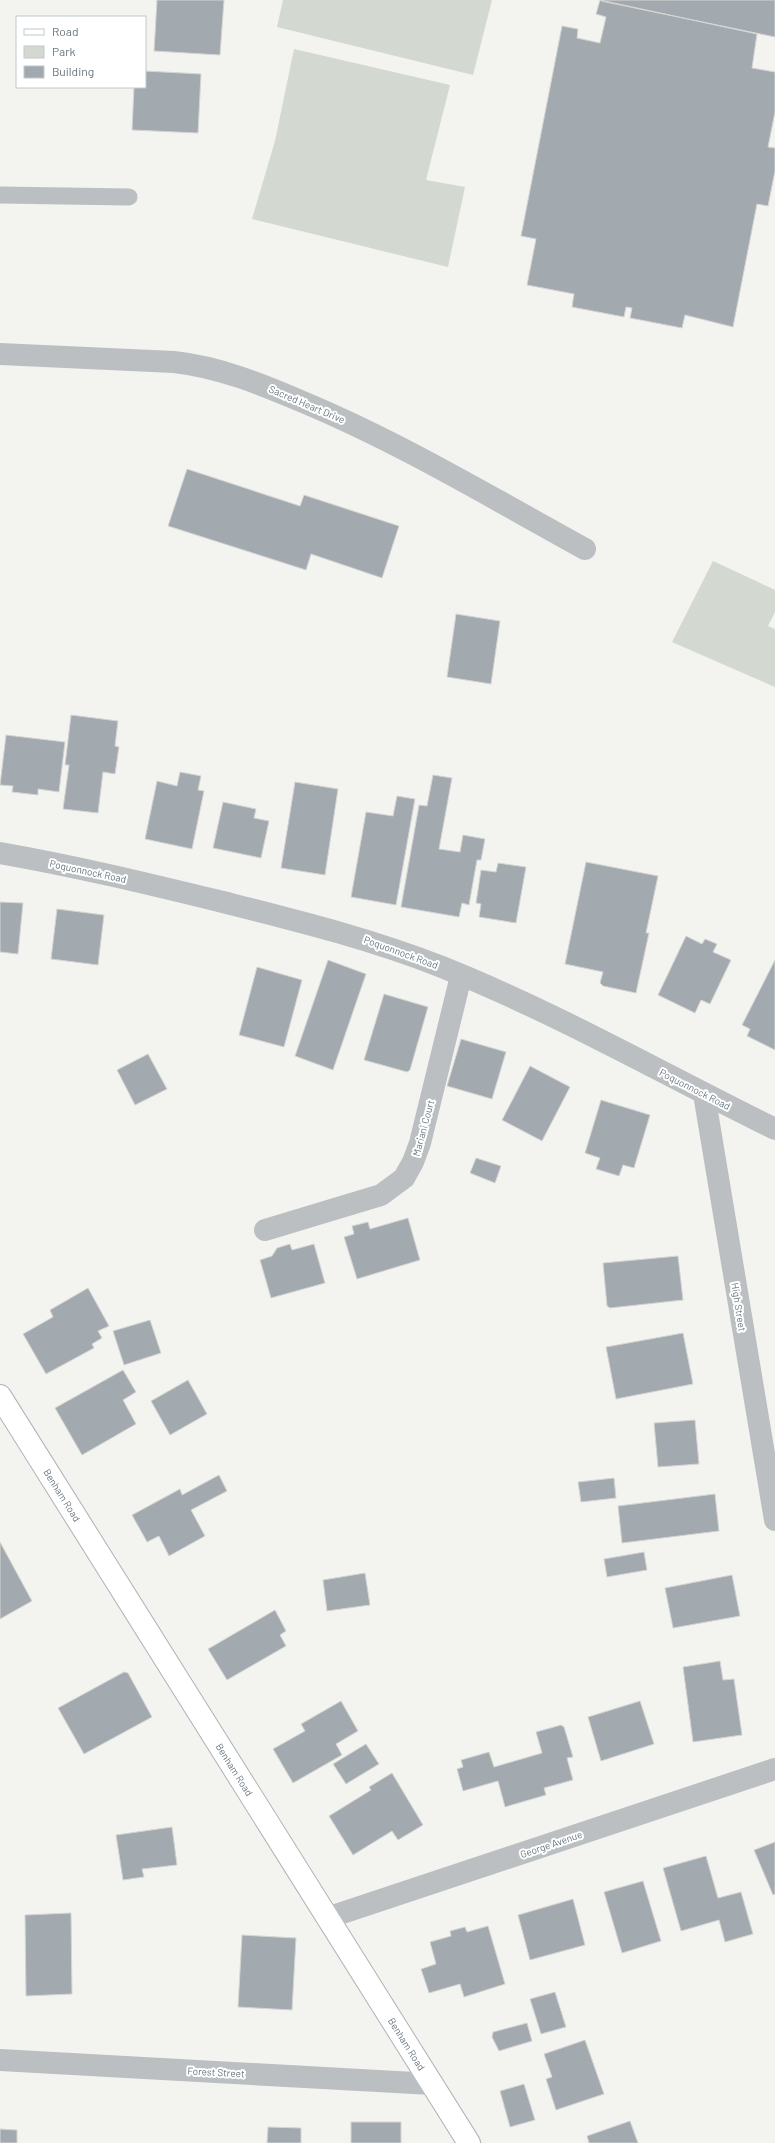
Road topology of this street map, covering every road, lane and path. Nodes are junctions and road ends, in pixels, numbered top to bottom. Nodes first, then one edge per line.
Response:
1 (0, 195) edge
2 (129, 197) dead end
3 (0, 354) edge
4 (585, 549) dead end
5 (0, 853) edge
6 (461, 976) junction
7 (704, 1094) junction
8 (775, 1129) edge
9 (265, 1230) dead end
10 (0, 1396) edge
11 (775, 1520) edge
12 (775, 1769) edge
13 (327, 1918) junction
14 (0, 2060) edge
15 (432, 2084) junction
16 (469, 2143) edge

1 - 2 lane
3 - 4 street, Sacred Heart Drive
5 - 6 street, Poquonnock Road
6 - 7 street, Poquonnock Road
6 - 9 street, Mariani Court
7 - 8 street, Poquonnock Road
7 - 11 street, High Street
10 - 13 main road, Benham Road
12 - 13 street, George Avenue
13 - 15 main road, Benham Road
14 - 15 street, Forest Street
15 - 16 main road, Benham Road

